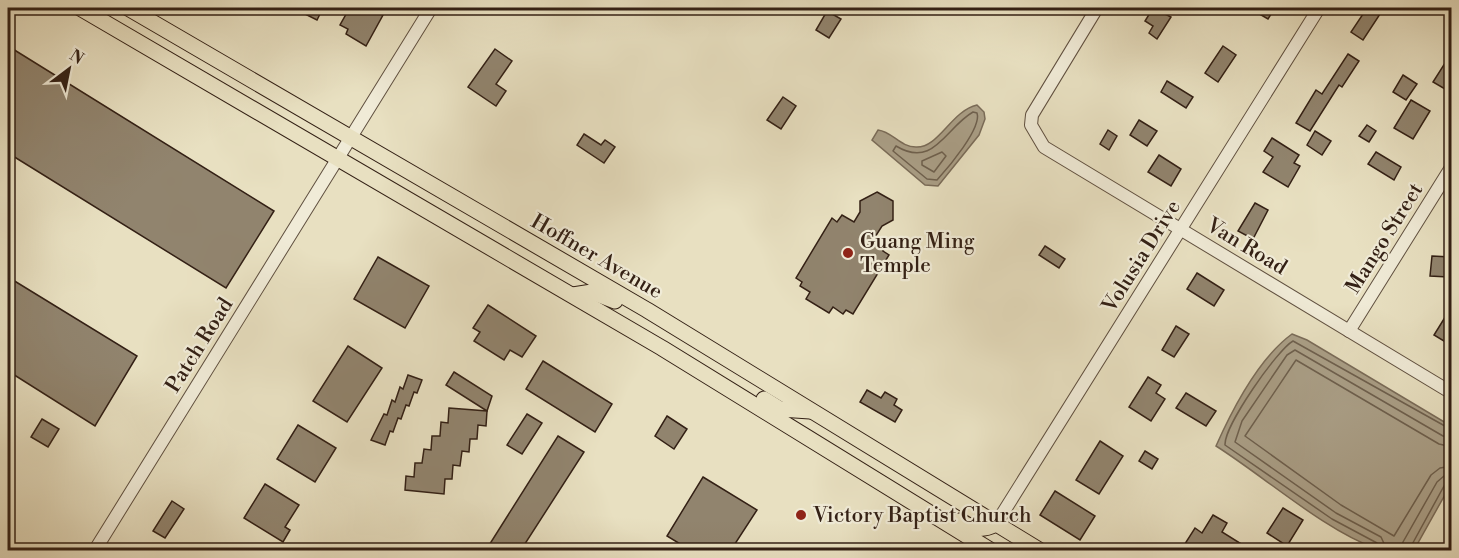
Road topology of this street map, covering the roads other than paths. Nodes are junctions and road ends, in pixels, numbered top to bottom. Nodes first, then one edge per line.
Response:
1 (80, 8) edge
2 (128, 8) edge
3 (431, 8) edge
4 (1097, 8) edge
5 (1319, 8) edge
6 (350, 138) junction
7 (337, 160) junction
8 (1452, 166) edge
9 (1181, 229) junction
10 (573, 296) junction
11 (664, 320) junction
12 (1349, 331) junction
13 (726, 387) junction
14 (1452, 393) edge
15 (811, 411) junction
16 (880, 483) junction
17 (996, 524) junction
18 (94, 550) edge
19 (990, 550) edge
20 (1039, 550) edge

1 - 7 main road
2 - 6 main road, Hoffner Avenue
3 - 6 street, Patch Road
4 - 9 street, Van Road
5 - 9 street, Volusia Drive
6 - 7 street, Patch Road
6 - 11 main road, Hoffner Avenue
7 - 10 main road
7 - 18 street, Patch Road
8 - 12 street, Mango Street
9 - 12 street, Van Road
9 - 17 street, Volusia Drive
10 - 11 main road
10 - 13 main road
11 - 15 main road, Hoffner Avenue
12 - 14 street, Van Road
13 - 15 main road
13 - 16 main road
15 - 17 main road, Hoffner Avenue
16 - 17 main road
16 - 19 main road
17 - 20 main road, Hoffner Avenue

